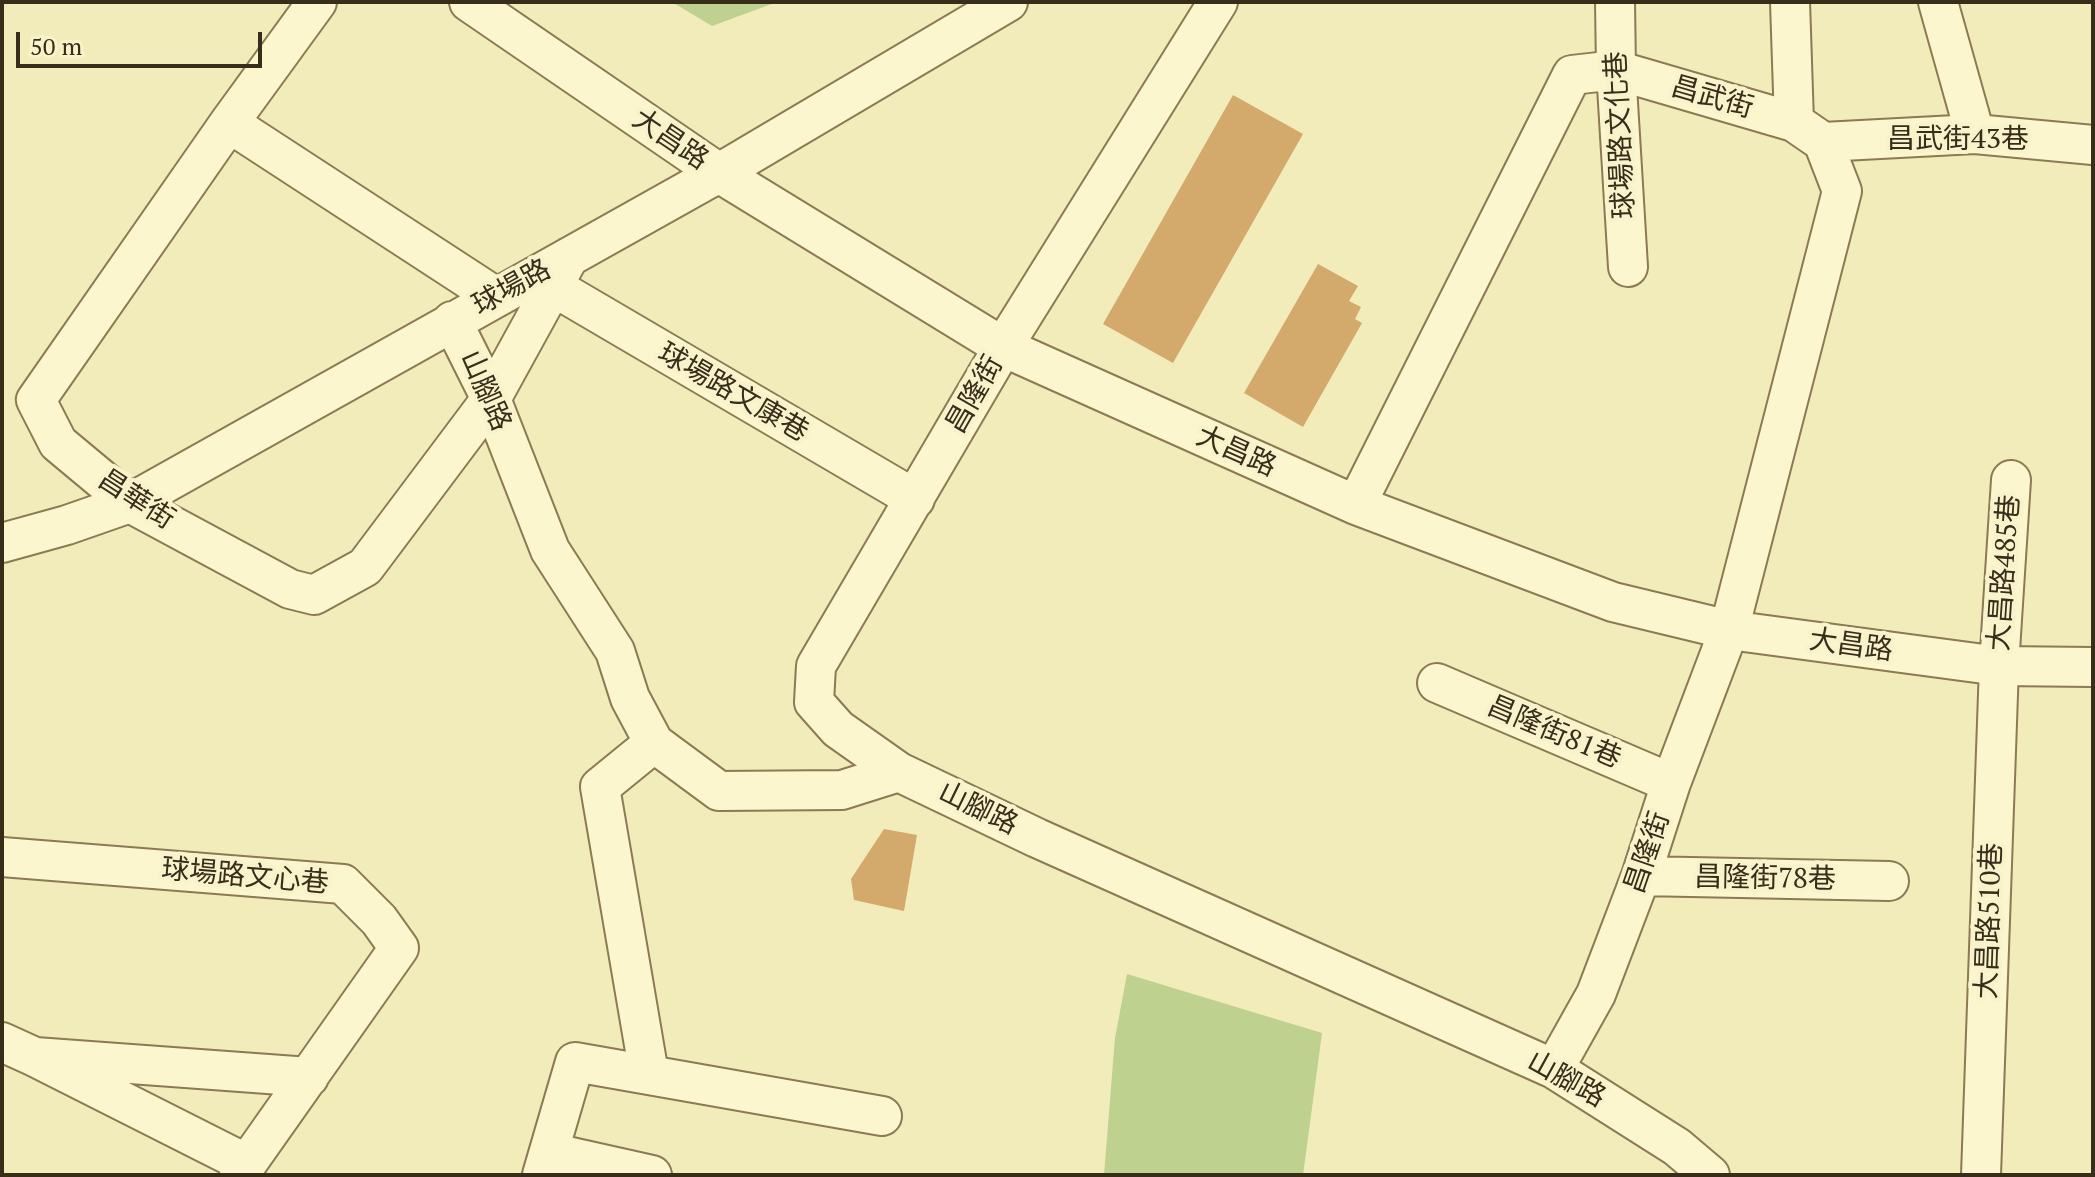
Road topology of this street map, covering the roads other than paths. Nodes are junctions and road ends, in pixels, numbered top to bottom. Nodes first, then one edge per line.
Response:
1 (317, 2) edge
2 (469, 2) edge
3 (1008, 2) edge
4 (1218, 2) edge
5 (1615, 2) edge
6 (1790, 2) edge
7 (1938, 2) edge
8 (1616, 70) junction
9 (229, 123) junction
10 (1808, 132) junction
11 (1975, 134) junction
12 (2093, 145) edge
13 (719, 173) junction
14 (1628, 267) dead end
15 (561, 272) junction
16 (496, 297) junction
17 (452, 321) junction
18 (1003, 347) junction
19 (491, 399) junction
20 (2011, 480) dead end
21 (915, 499) junction
22 (130, 503) junction
23 (1356, 505) junction
24 (2, 543) edge
25 (1729, 630) junction
26 (1999, 666) junction
27 (2093, 667) edge
28 (1437, 683) dead end
29 (654, 743) junction
30 (899, 772) junction
31 (1671, 783) junction
32 (2, 857) edge
33 (1641, 876) junction
34 (1889, 881) dead end
35 (19, 1049) edge
36 (1554, 1069) junction
37 (649, 1074) junction
38 (309, 1077) junction
39 (882, 1116) dead end
40 (546, 1164) edge
41 (243, 1170) edge
42 (652, 1175) edge
43 (1710, 1175) edge
44 (1981, 1175) edge

1 - 9 street, 昌華街
2 - 13 street, 大昌路
3 - 13 street, 球場路
4 - 18 street, 昌隆街
5 - 8 street, 球場路文化巷
6 - 10 street
7 - 11 street
8 - 10 street, 昌武街
8 - 14 street, 球場路文化巷
8 - 23 street, 昌武街
9 - 16 street
9 - 22 street, 昌華街
10 - 11 street, 昌武街43巷
10 - 25 street
11 - 12 street, 昌武街43巷
13 - 15 street, 球場路
13 - 18 street, 大昌路
15 - 16 street, 球場路
15 - 19 street, 昌華街
15 - 21 street, 球場路文康巷
16 - 17 street, 球場路
17 - 19 street, 山腳路
17 - 22 street, 球場路
18 - 21 street, 昌隆街
18 - 23 street, 大昌路
19 - 22 street, 昌華街
19 - 29 street, 山腳路
20 - 26 street, 大昌路485巷
21 - 30 street, 昌隆街
22 - 24 street, 球場路
23 - 25 street, 大昌路
25 - 26 street, 大昌路
25 - 31 street, 昌隆街
26 - 27 street, 大昌路
26 - 44 street, 大昌路510巷
28 - 31 street, 昌隆街81巷
29 - 30 street, 山腳路
29 - 37 street
30 - 36 street, 山腳路
31 - 33 street, 昌隆街
32 - 38 street, 球場路文心巷
33 - 34 street, 昌隆街78巷
33 - 36 street, 昌隆街
35 - 38 street, 球場路文心巷
35 - 41 street, 球場路文心巷
36 - 43 street, 山腳路
37 - 39 street
37 - 40 street
38 - 41 street, 球場路文心巷
40 - 42 street

